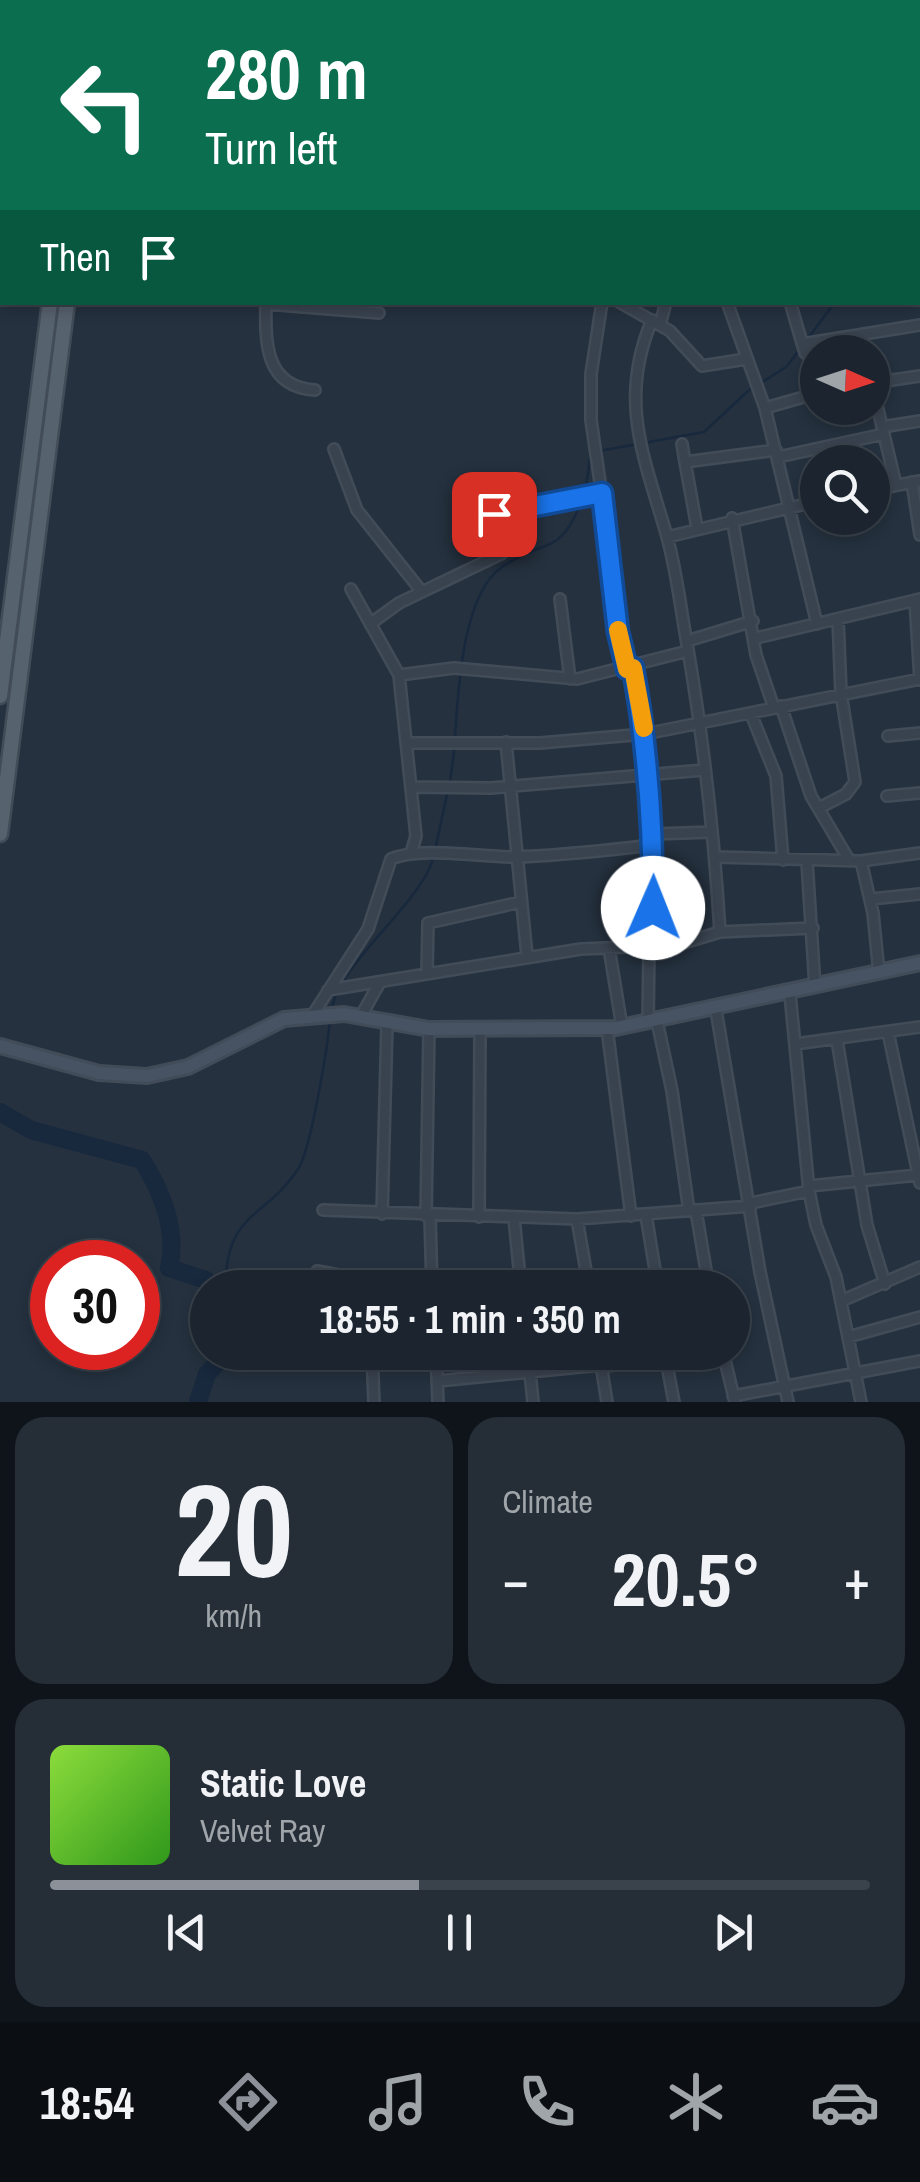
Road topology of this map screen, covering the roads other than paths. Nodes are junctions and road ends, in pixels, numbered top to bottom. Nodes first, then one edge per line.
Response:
1 (50, 305) edge
2 (67, 305) edge
3 (266, 305) edge
4 (288, 305) edge
5 (602, 305) edge
6 (624, 305) edge
7 (665, 305) edge
8 (729, 305) edge
9 (791, 305) edge
10 (378, 313) dead end
11 (656, 323) junction
12 (920, 325) edge
13 (746, 359) junction
14 (920, 376) edge
15 (890, 381) edge
16 (315, 390) dead end
17 (800, 398) edge
18 (766, 408) junction
19 (920, 421) edge
20 (882, 425) edge
21 (883, 431) junction
22 (682, 444) dead end
23 (334, 448) dead end
24 (777, 454) junction
25 (685, 462) junction
26 (916, 481) edge
27 (896, 485) junction
28 (890, 486) edge
29 (602, 493) junction
30 (800, 504) edge
31 (790, 505) junction
32 (732, 518) junction
33 (697, 528) junction
34 (920, 534) edge
35 (668, 537) junction
36 (350, 589) dead end
37 (422, 592) junction
38 (560, 598) dead end
39 (917, 600) edge
40 (838, 619) junction
41 (752, 622) junction
42 (370, 624) junction
43 (816, 624) junction
44 (756, 638) junction
45 (688, 646) junction
46 (630, 668) junction
47 (399, 675) junction
48 (570, 679) junction
49 (920, 680) edge
50 (841, 693) junction
51 (0, 696) edge
52 (777, 707) junction
53 (752, 714) junction
54 (699, 725) junction
55 (6, 727) edge
56 (920, 733) edge
57 (645, 734) junction
58 (888, 736) dead end
59 (506, 742) junction
60 (408, 743) junction
61 (704, 770) junction
62 (650, 774) junction
63 (509, 786) junction
64 (412, 787) junction
65 (920, 793) edge
66 (887, 796) dead end
67 (819, 808) junction
68 (712, 832) junction
69 (0, 834) edge
70 (654, 840) junction
71 (412, 850) junction
72 (920, 853) edge
73 (516, 857) junction
74 (715, 857) junction
75 (783, 860) junction
76 (848, 860) junction
77 (807, 862) junction
78 (861, 862) junction
79 (920, 894) edge
80 (870, 899) junction
81 (521, 902) junction
82 (813, 928) junction
83 (720, 932) junction
84 (651, 947) junction
85 (609, 948) junction
86 (527, 956) junction
87 (920, 963) edge
88 (427, 972) junction
89 (880, 973) junction
90 (380, 982) junction
91 (815, 987) junction
92 (334, 990) junction
93 (790, 994) junction
94 (716, 1010) junction
95 (324, 1015) junction
96 (362, 1016) junction
97 (652, 1021) junction
98 (387, 1024) junction
99 (920, 1027) edge
100 (615, 1028) junction
101 (480, 1029) junction
102 (429, 1030) junction
103 (888, 1032) junction
104 (838, 1040) junction
105 (795, 1044) junction
106 (0, 1046) edge
107 (916, 1142) edge
108 (859, 1179) junction
109 (919, 1179) edge
110 (809, 1188) junction
111 (751, 1204) junction
112 (323, 1210) dead end
113 (692, 1211) junction
114 (382, 1214) junction
115 (646, 1215) junction
116 (428, 1216) junction
117 (631, 1216) junction
118 (479, 1217) junction
119 (514, 1218) junction
120 (577, 1219) junction
121 (920, 1266) edge
122 (431, 1270) edge
123 (519, 1270) edge
124 (585, 1270) edge
125 (655, 1270) edge
126 (705, 1270) edge
127 (885, 1284) junction
128 (841, 1302) junction
129 (920, 1317) edge
130 (848, 1337) junction
131 (920, 1361) edge
132 (373, 1370) edge
133 (437, 1370) edge
134 (554, 1370) edge
135 (602, 1370) edge
136 (668, 1370) edge
137 (727, 1370) edge
138 (854, 1370) junction
139 (531, 1372) junction
140 (438, 1381) junction
141 (786, 1384) junction
142 (734, 1399) edge
143 (374, 1402) edge
144 (438, 1402) edge
145 (533, 1402) edge
146 (608, 1402) edge
147 (674, 1402) edge
148 (788, 1402) edge
149 (861, 1402) edge

1 - 51 main road
2 - 55 main road
3 - 16 street
4 - 10 street
5 - 29 street
6 - 11 street
7 - 11 street
8 - 13 street
9 - 12 street
11 - 13 street
11 - 35 street
13 - 18 street
14 - 15 street
17 - 18 street
18 - 24 street
19 - 21 street
20 - 21 street
21 - 24 street
21 - 27 street
22 - 25 street
23 - 37 street
24 - 25 street
24 - 31 street
25 - 33 street
26 - 27 street
26 - 34 street
27 - 28 street
29 - 37 street
29 - 46 street
30 - 31 street
31 - 32 street
31 - 43 street
32 - 33 street
32 - 41 street
33 - 35 street
35 - 45 street
36 - 42 street
37 - 42 street
38 - 48 street
39 - 40 street
39 - 49 street
40 - 43 street
40 - 50 street
41 - 44 street
41 - 45 street
42 - 47 street
43 - 44 street
44 - 52 street
45 - 46 street
45 - 54 street
46 - 48 street
46 - 57 street
47 - 48 street
47 - 60 street
49 - 50 street
50 - 52 street
50 - 67 street
52 - 53 street
52 - 67 street
53 - 54 street
53 - 75 street
54 - 57 street
54 - 61 street
55 - 69 main road
56 - 58 street
57 - 59 street
57 - 62 street
59 - 60 street
59 - 63 street
60 - 64 street
61 - 62 street
61 - 68 street
62 - 63 street
62 - 70 street
63 - 64 street
63 - 73 street
64 - 71 street
65 - 66 street
67 - 76 street
68 - 70 street
68 - 74 street
70 - 73 street
70 - 84 street
71 - 73 street
71 - 92 street
72 - 78 street
73 - 81 street
74 - 75 street
74 - 83 street
75 - 77 street
76 - 77 street
76 - 78 street
77 - 82 street
78 - 80 street
79 - 80 street
80 - 89 street
81 - 86 street
81 - 88 street
82 - 83 street
82 - 91 street
83 - 84 street
84 - 85 street
84 - 97 street
85 - 86 street
85 - 100 street
86 - 88 street
87 - 89 street
88 - 90 street
89 - 91 street
90 - 92 street
90 - 96 street
91 - 93 street
92 - 95 street
93 - 94 street
93 - 105 street
94 - 97 street
94 - 111 street
95 - 96 street
95 - 106 street
96 - 98 street
97 - 100 street
97 - 113 street
98 - 102 street
98 - 114 street
99 - 103 street
100 - 101 street
100 - 117 street
101 - 102 street
101 - 118 street
102 - 116 street
103 - 104 street
103 - 107 street
104 - 105 street
104 - 108 street
105 - 110 street
107 - 109 street
108 - 109 street
108 - 110 street
108 - 127 street
110 - 111 street
110 - 128 street
111 - 113 street
111 - 141 street
112 - 114 street
113 - 115 street
113 - 126 street
114 - 116 street
115 - 117 street
115 - 125 street
116 - 118 street
116 - 122 street
117 - 120 street
118 - 119 street
119 - 120 street
119 - 123 street
120 - 124 street
121 - 127 street
127 - 128 street
128 - 130 street
129 - 130 street
130 - 138 street
131 - 138 street
132 - 143 street
133 - 140 street
134 - 139 street
135 - 146 street
136 - 147 street
137 - 142 street
138 - 141 street
138 - 149 street
139 - 140 street
139 - 145 street
140 - 144 street
141 - 142 street
141 - 148 street

